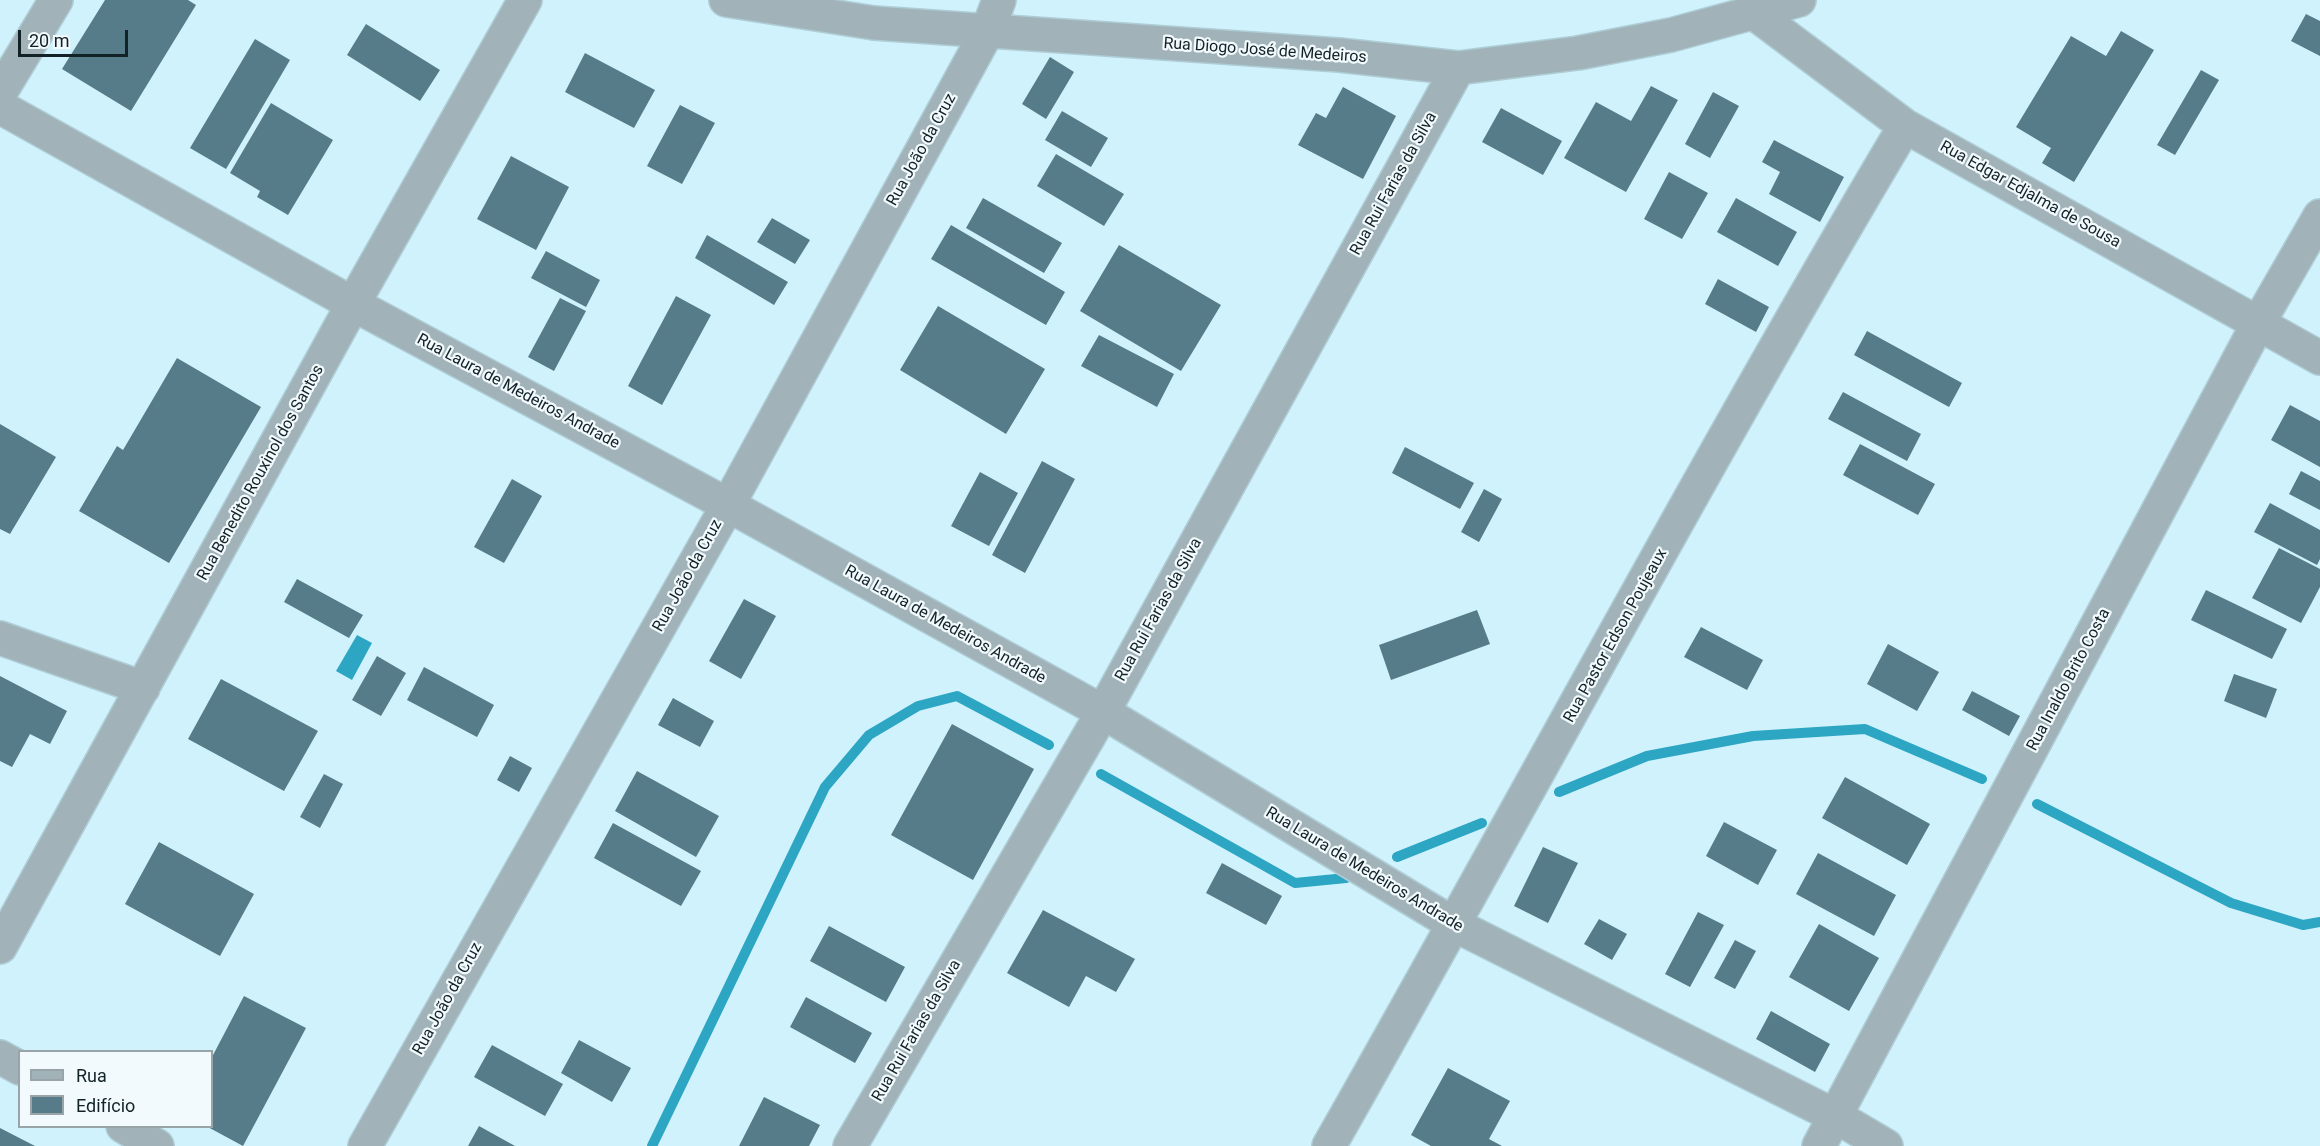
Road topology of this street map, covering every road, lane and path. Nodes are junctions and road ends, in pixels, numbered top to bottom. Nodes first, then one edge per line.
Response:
1 (56, 0) edge
2 (525, 0) edge
3 (726, 0) edge
4 (999, 0) edge
5 (1799, 0) edge
6 (1753, 12) junction
7 (988, 30) junction
8 (1458, 68) junction
9 (0, 93) edge
10 (0, 107) edge
11 (1905, 126) junction
12 (2320, 216) edge
13 (353, 304) junction
14 (2259, 322) junction
15 (2320, 358) edge
16 (728, 505) junction
17 (0, 638) edge
18 (143, 688) junction
19 (1103, 712) junction
20 (1455, 926) junction
21 (0, 948) edge
22 (0, 1057) edge
23 (18, 1067) edge
24 (1837, 1117) junction
25 (126, 1128) edge
26 (157, 1146) edge
27 (365, 1146) edge
28 (850, 1146) edge
29 (1329, 1146) edge
30 (1819, 1146) edge
31 (1886, 1146) edge

1 - 9 street
2 - 13 street, Rua Benedito Rouxinol dos Santos
3 - 7 street, Rua Diogo José de Medeiros
4 - 7 street, Rua João da Cruz
5 - 6 street, Rua Diogo José de Medeiros
6 - 8 street, Rua Diogo José de Medeiros
6 - 11 street, Rua Edgar Edjalma de Sousa
7 - 8 street, Rua Diogo José de Medeiros
7 - 16 street, Rua João da Cruz
8 - 19 street, Rua Rui Farias da Silva
10 - 13 street, Rua Laura de Medeiros Andrade
11 - 14 street, Rua Edgar Edjalma de Sousa
11 - 20 street, Rua Pastor Edson Poujeaux
12 - 14 street, Rua Inaldo Brito Costa
13 - 16 street, Rua Laura de Medeiros Andrade
13 - 18 street, Rua Benedito Rouxinol dos Santos
14 - 15 street, Rua Edgar Edjalma de Sousa
14 - 24 street, Rua Inaldo Brito Costa
16 - 19 street, Rua Laura de Medeiros Andrade
16 - 27 street, Rua João da Cruz
17 - 18 street
18 - 21 street, Rua Benedito Rouxinol dos Santos
19 - 20 street, Rua Laura de Medeiros Andrade
19 - 28 street, Rua Rui Farias da Silva
20 - 24 street, Rua Laura de Medeiros Andrade
20 - 29 street, Rua Pastor Edson Poujeaux
22 - 23 street
24 - 30 street, Rua Inaldo Brito Costa
24 - 31 street, Rua Laura de Medeiros Andrade
25 - 26 street

